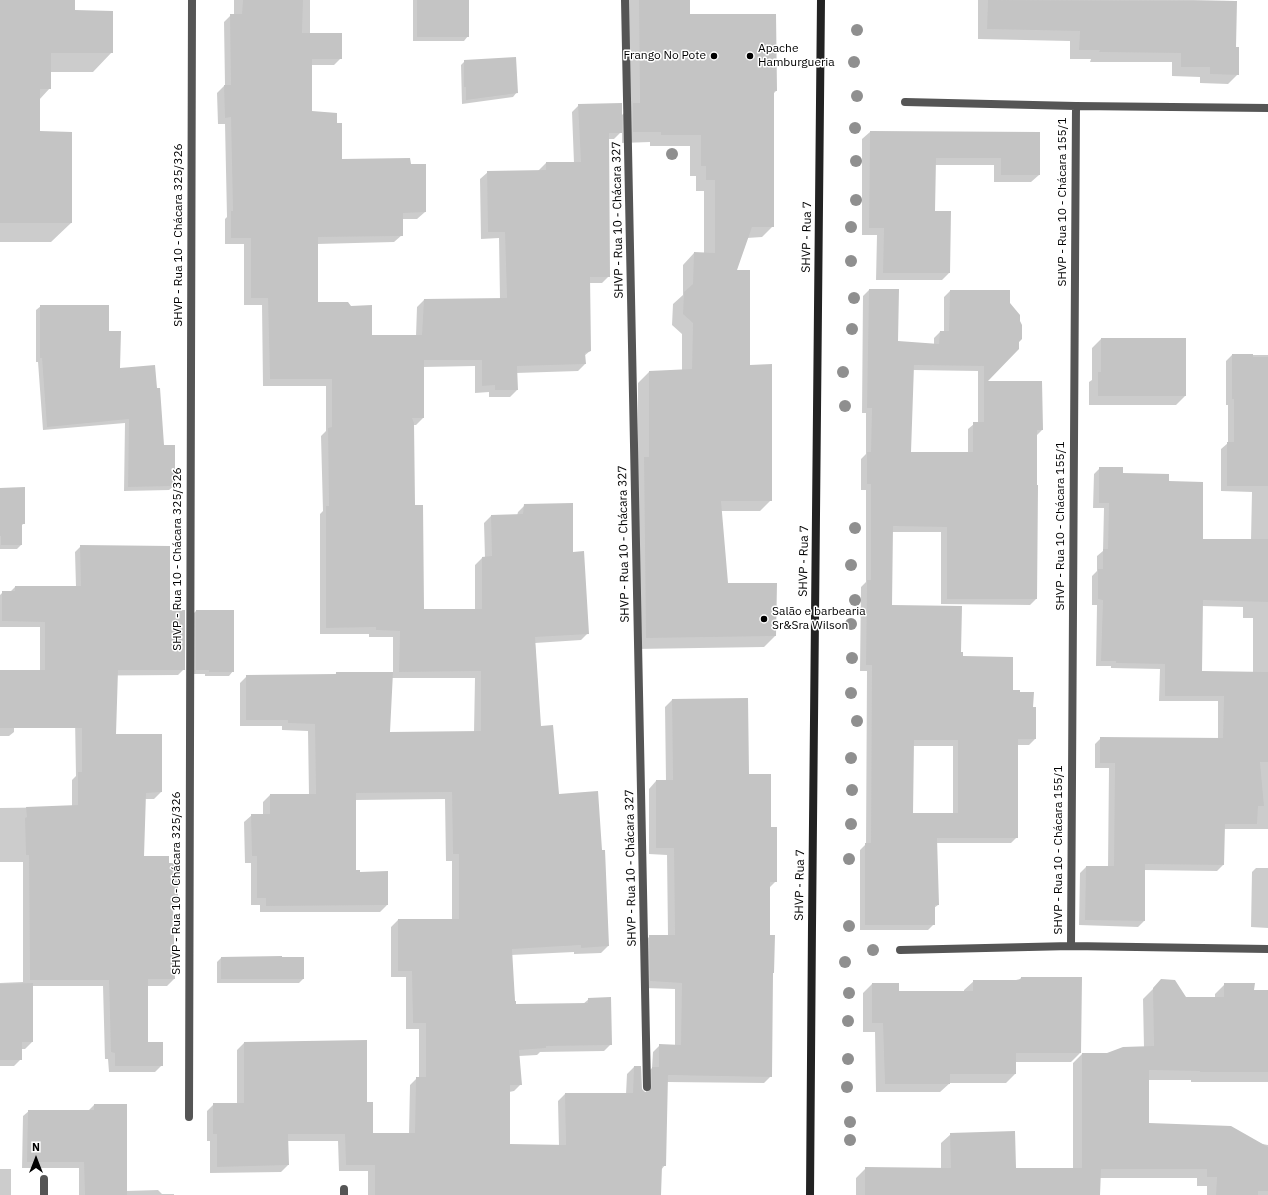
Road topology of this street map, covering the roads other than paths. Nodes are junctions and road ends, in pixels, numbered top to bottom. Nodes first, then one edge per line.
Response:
1 (192, 0) edge
2 (625, 0) edge
3 (821, 0) edge
4 (905, 102) dead end
5 (1076, 106) junction
6 (1268, 108) edge
7 (1071, 946) junction
8 (1268, 949) edge
9 (900, 950) dead end
10 (647, 1087) dead end
11 (189, 1117) dead end
12 (44, 1179) dead end
13 (44, 1195) edge
14 (810, 1195) edge

1 - 11 street, SHVP - Rua 10 - Chácara 325/326
2 - 10 street, SHVP - Rua 10 - Chácara 327
3 - 14 street, SHVP - Rua 7
4 - 5 street, SHVP - Rua 10 - Chácara 155/1
5 - 6 street, SHVP - Rua 10 - Chácara 155/1
5 - 7 street, SHVP - Rua 10 - Chácara 155/1
7 - 8 street, SHVP - Rua 10 - Chácara 155/1
7 - 9 street, SHVP - Rua 10 - Chácara 155/1
12 - 13 street

